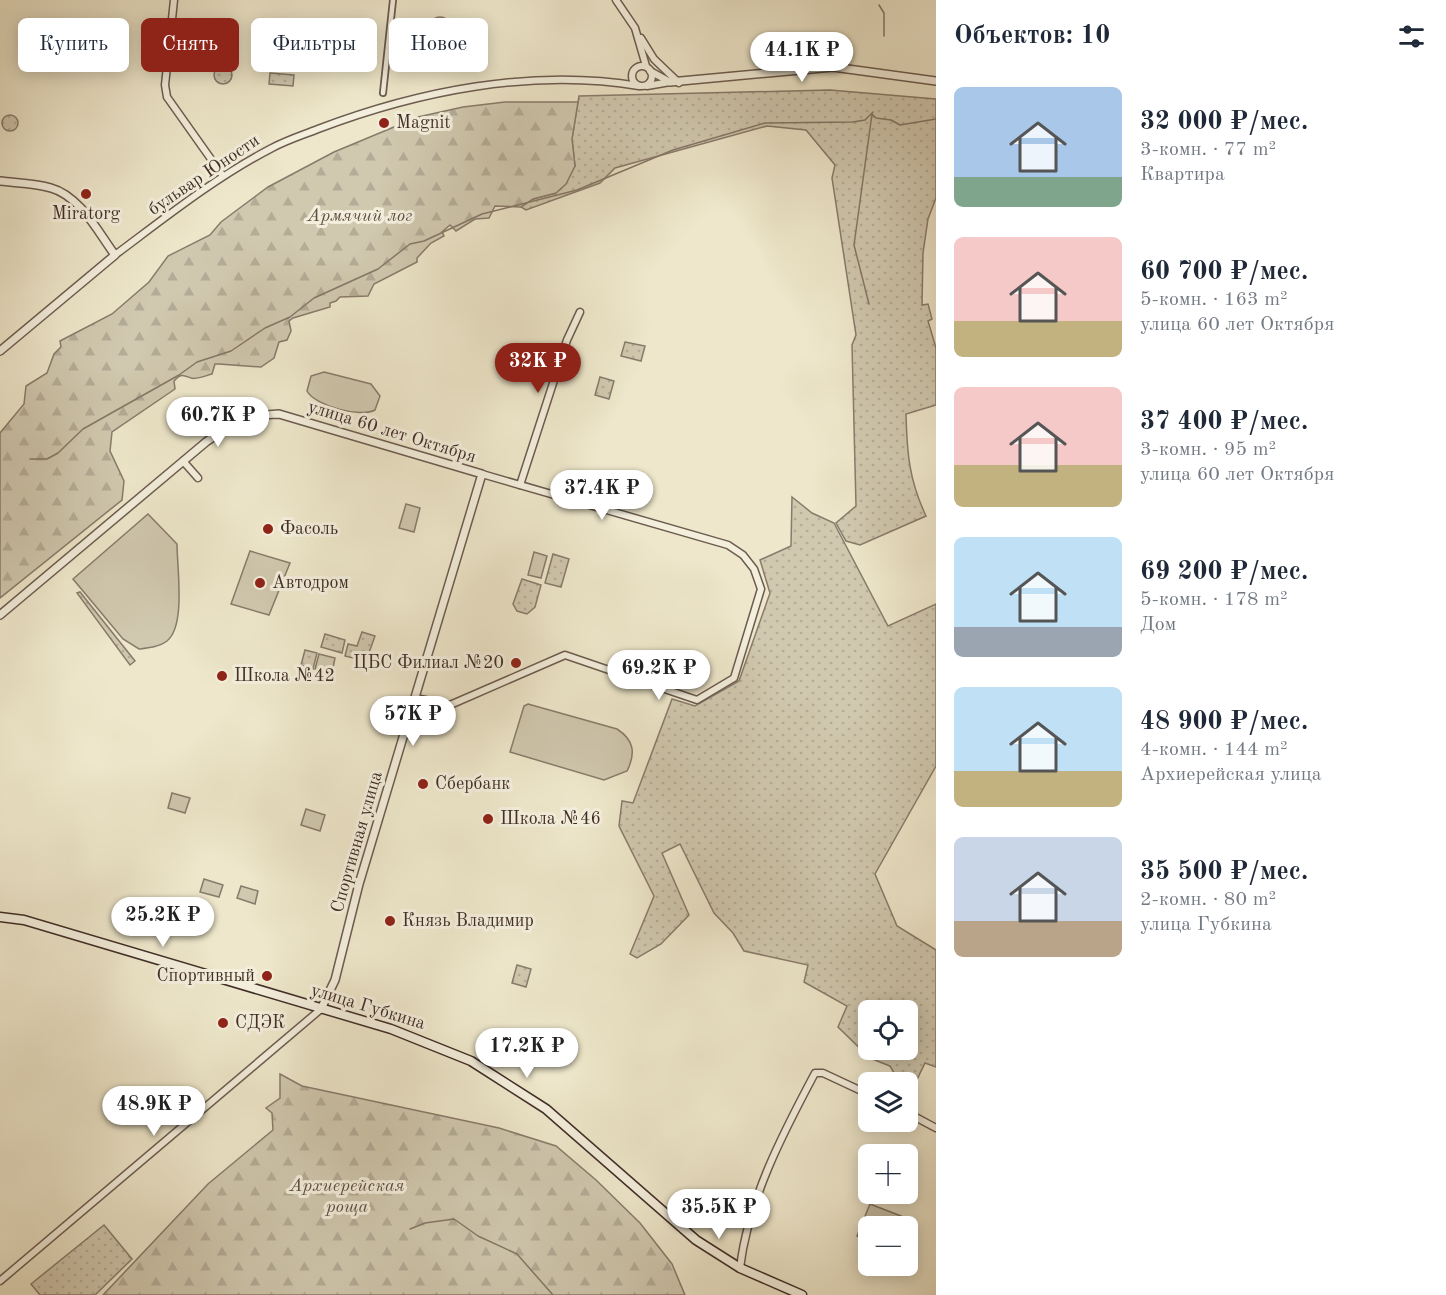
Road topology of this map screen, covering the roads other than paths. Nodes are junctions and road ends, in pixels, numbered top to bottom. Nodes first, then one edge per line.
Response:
1 (174, 0) edge
2 (393, 0) edge
3 (616, 0) edge
4 (635, 28) junction
5 (642, 48) junction
6 (636, 67) junction
7 (648, 69) junction
8 (630, 75) junction
9 (936, 81) edge
10 (616, 82) junction
11 (670, 82) junction
12 (679, 83) junction
13 (642, 86) junction
14 (382, 93) dead end
15 (223, 176) junction
16 (0, 181) edge
17 (114, 255) junction
18 (580, 312) dead end
19 (0, 351) edge
20 (183, 461) junction
21 (482, 474) junction
22 (198, 478) dead end
23 (520, 485) junction
24 (0, 615) edge
25 (415, 698) junction
26 (0, 917) edge
27 (321, 1009) junction
28 (858, 1089) edge
29 (918, 1118) edge
30 (936, 1128) edge
31 (740, 1268) junction
32 (0, 1281) edge
33 (802, 1295) edge

1 - 15 street
2 - 14 street
3 - 4 street
4 - 5 street
4 - 12 street
5 - 6 street
5 - 7 street
6 - 7 street
6 - 8 street
7 - 11 street
7 - 13 street
8 - 10 street
8 - 13 street
9 - 12 street
10 - 13 street, бульвар Юности
10 - 15 street, бульвар Юности
11 - 12 street
11 - 13 street
15 - 17 street, бульвар Юности
16 - 17 street
17 - 19 street, бульвар Юности
18 - 23 street
20 - 21 street, улица 60 лет Октября
20 - 22 street
20 - 24 street, улица 60 лет Октября
21 - 23 street, улица 60 лет Октября
21 - 25 street, Спортивная улица
23 - 25 street, улица 60 лет Октября
25 - 27 street, Спортивная улица
26 - 27 main road, улица Губкина
27 - 31 main road, улица Губкина
27 - 32 street
28 - 31 street
29 - 30 street
31 - 33 main road, улица Губкина

